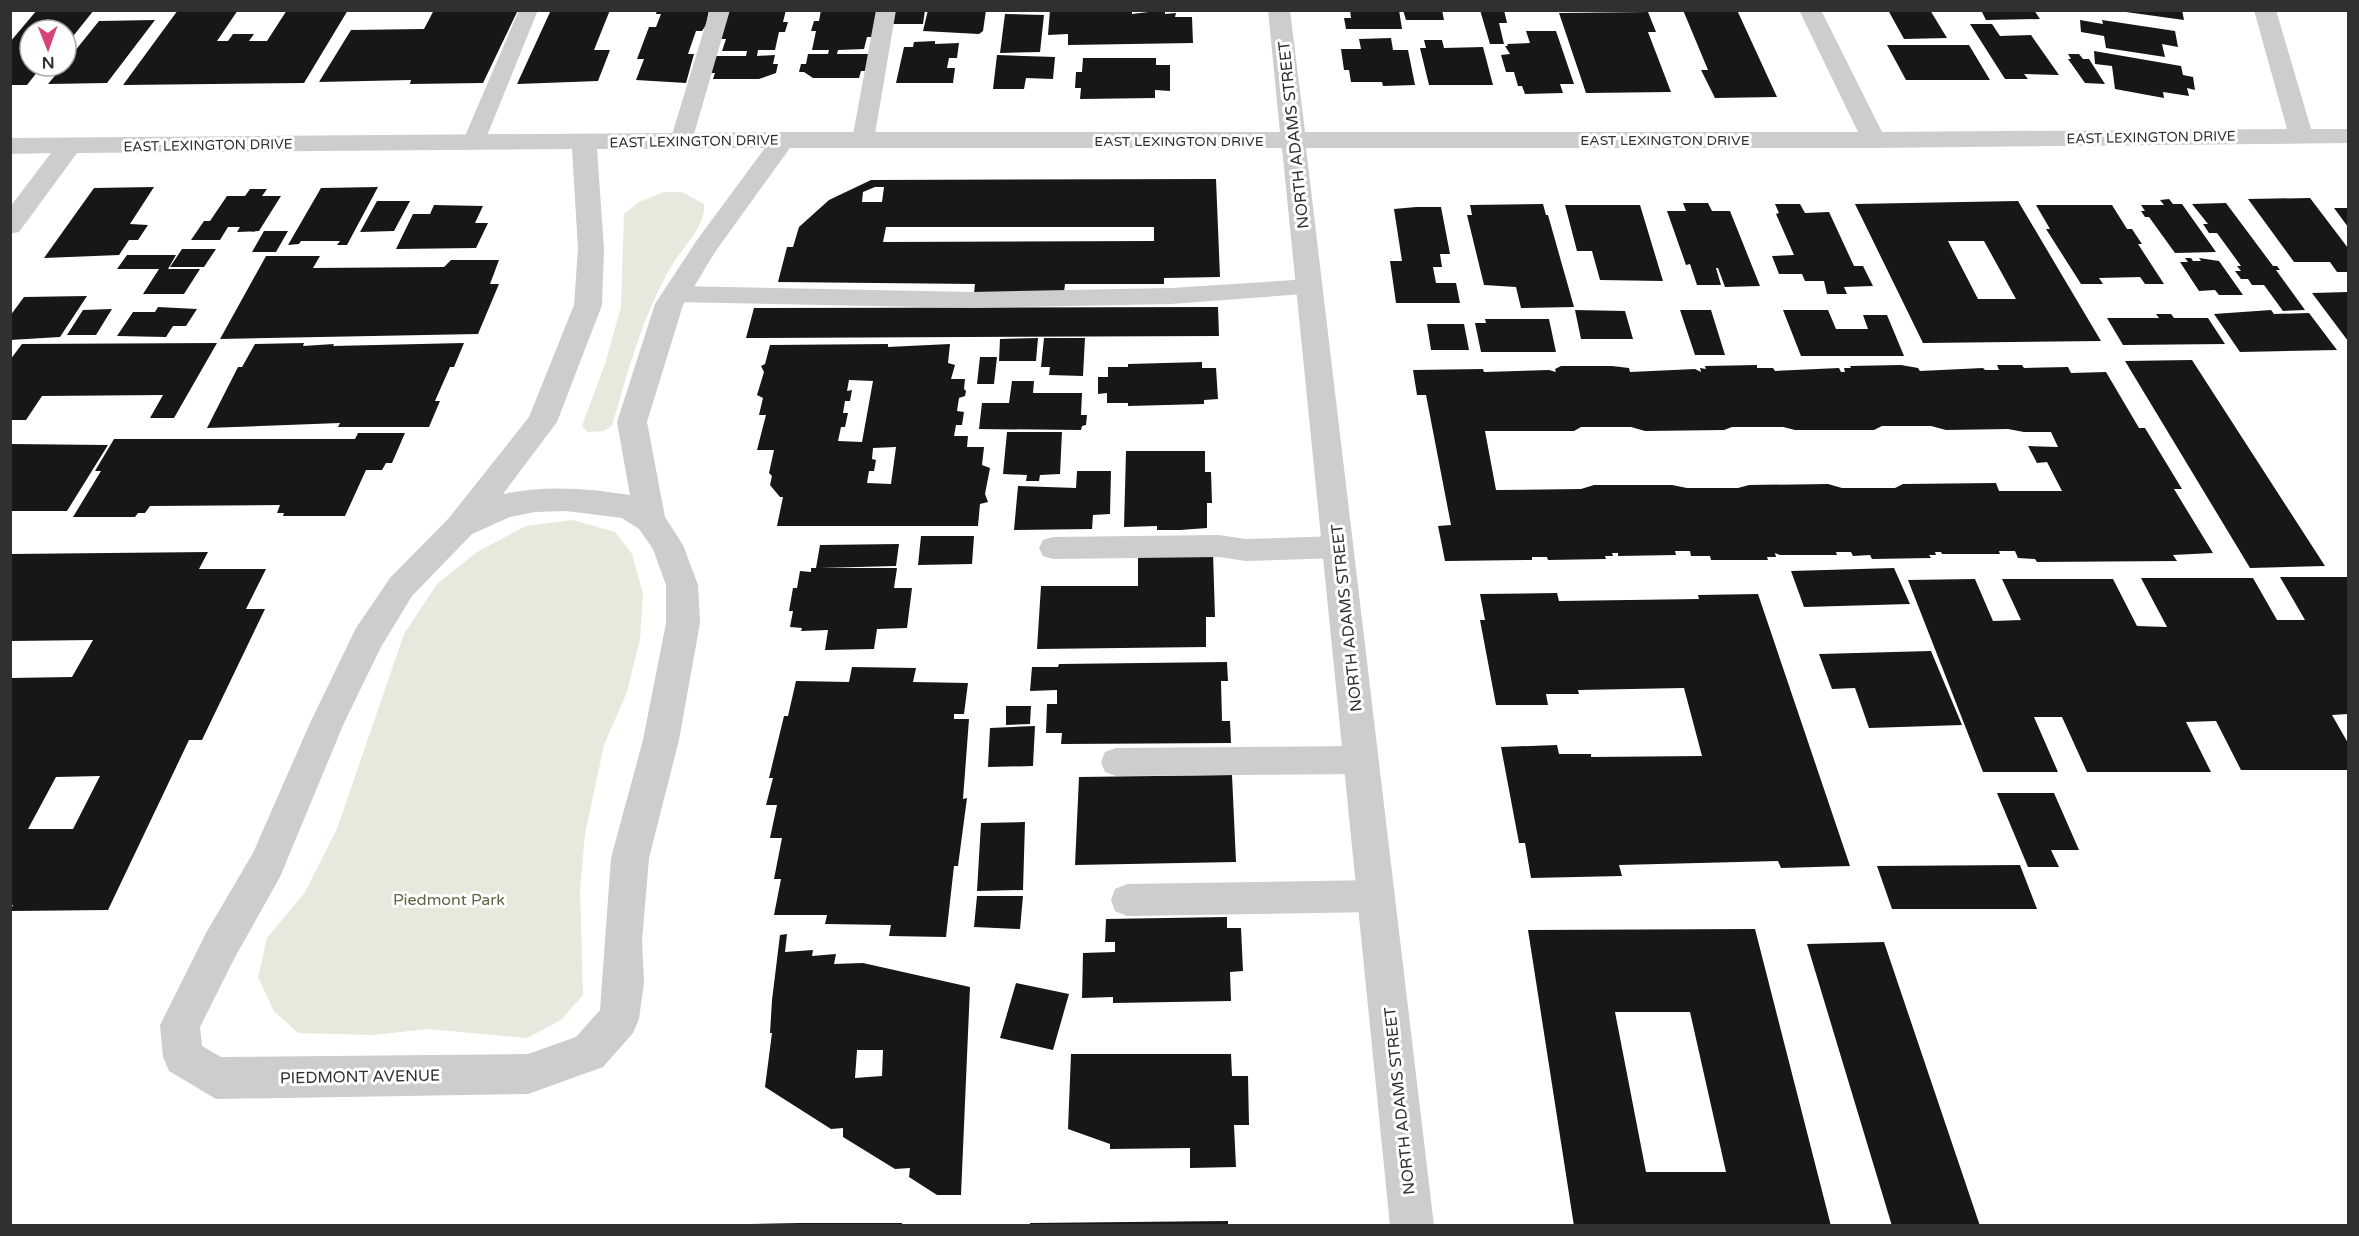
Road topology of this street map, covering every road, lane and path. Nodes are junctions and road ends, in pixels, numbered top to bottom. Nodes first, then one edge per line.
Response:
1 (529, 10) edge
2 (720, 10) edge
3 (886, 10) edge
4 (1279, 10) edge
5 (1810, 10) edge
6 (2265, 10) edge
7 (2301, 135) junction
8 (2349, 136) edge
9 (783, 140) junction
10 (863, 140) junction
11 (1874, 140) junction
12 (681, 141) junction
13 (1294, 141) junction
14 (584, 142) junction
15 (473, 143) junction
16 (69, 146) junction
17 (10, 147) edge
18 (10, 226) edge
19 (1310, 287) junction
20 (675, 294) junction
21 (650, 520) junction
22 (460, 527) junction
23 (1339, 547) junction
24 (1053, 548) dead end
25 (1362, 760) junction
26 (1116, 762) dead end
27 (1377, 896) junction
28 (1127, 900) dead end
29 (1412, 1226) edge

1 - 15 lane
2 - 12 lane
3 - 10 lane
4 - 13 street, NORTH ADAMS STREET
5 - 11 street
6 - 7 street
7 - 8 street, EAST LEXINGTON DRIVE
7 - 11 street, EAST LEXINGTON DRIVE
9 - 10 street, EAST LEXINGTON DRIVE
9 - 12 street, EAST LEXINGTON DRIVE
9 - 20 street, PIEDMONT AVENUE
10 - 13 street, EAST LEXINGTON DRIVE
11 - 13 street, EAST LEXINGTON DRIVE
12 - 14 street, EAST LEXINGTON DRIVE
13 - 19 street, NORTH ADAMS STREET
14 - 15 street, EAST LEXINGTON DRIVE
14 - 22 street, PIEDMONT AVENUE
15 - 16 street, EAST LEXINGTON DRIVE
16 - 17 street, EAST LEXINGTON DRIVE
16 - 18 street
19 - 20 lane
19 - 23 street, NORTH ADAMS STREET
20 - 21 street, PIEDMONT AVENUE
21 - 22 street, PIEDMONT AVENUE
21 - 22 street, PIEDMONT AVENUE
23 - 24 lane
23 - 25 street, NORTH ADAMS STREET
25 - 26 lane
25 - 27 street, NORTH ADAMS STREET
27 - 28 lane
27 - 29 street, NORTH ADAMS STREET

